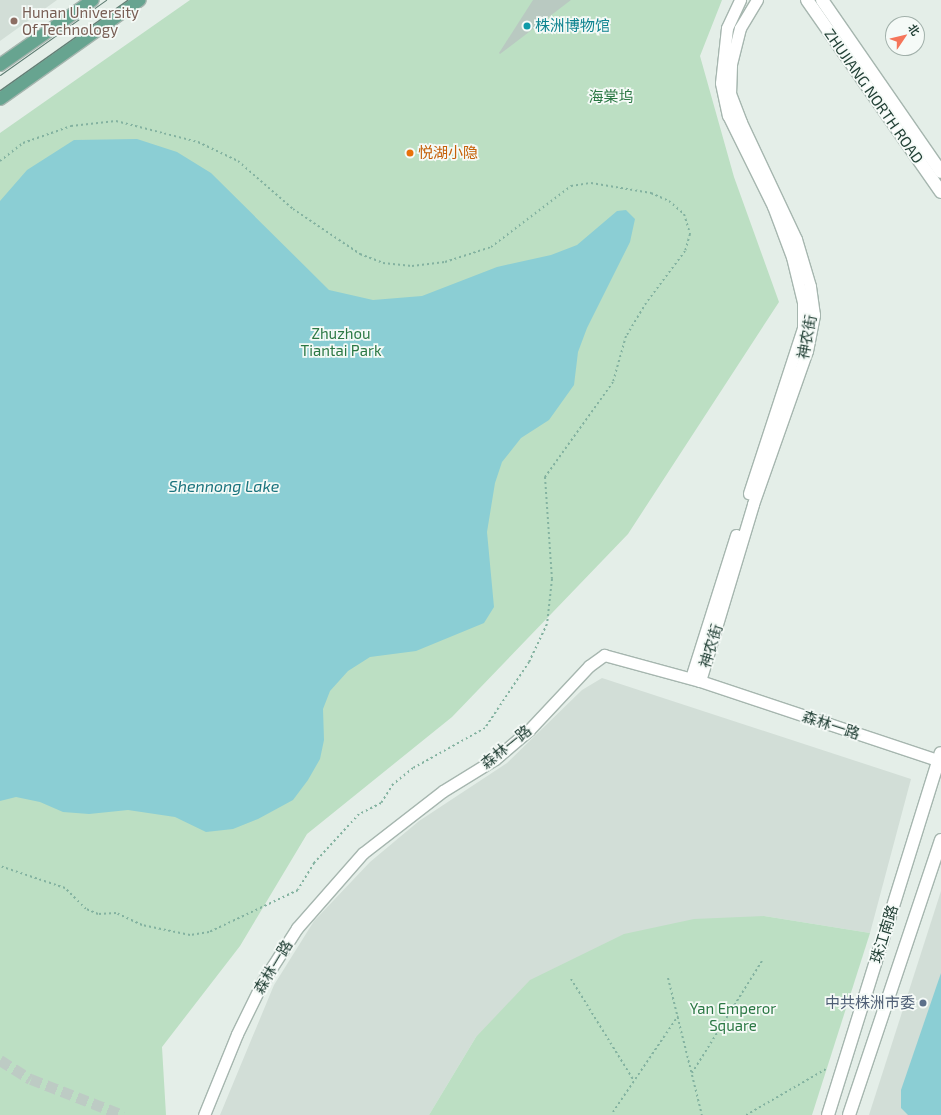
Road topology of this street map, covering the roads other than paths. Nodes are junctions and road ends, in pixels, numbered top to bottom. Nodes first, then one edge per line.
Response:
1 (93, 0) edge
2 (140, 0) edge
3 (740, 0) edge
4 (757, 0) edge
5 (807, 0) edge
6 (822, 0) edge
7 (0, 65) edge
8 (0, 99) edge
9 (941, 172) edge
10 (941, 192) edge
11 (696, 680) junction
12 (940, 758) edge
13 (941, 840) edge
14 (204, 1115) edge
15 (828, 1115) edge
16 (849, 1115) edge

1 - 7 main road
2 - 8 main road
3 - 11 street, 神农街
4 - 11 street, 神农街
5 - 10 main road, ZHUJIANG NORTH ROAD
6 - 9 main road, ZHUJIANG NORTH ROAD
11 - 12 street, 森林一路
11 - 14 street, 森林一路
12 - 15 main road, 珠江南路
13 - 16 main road, 珠江南路

